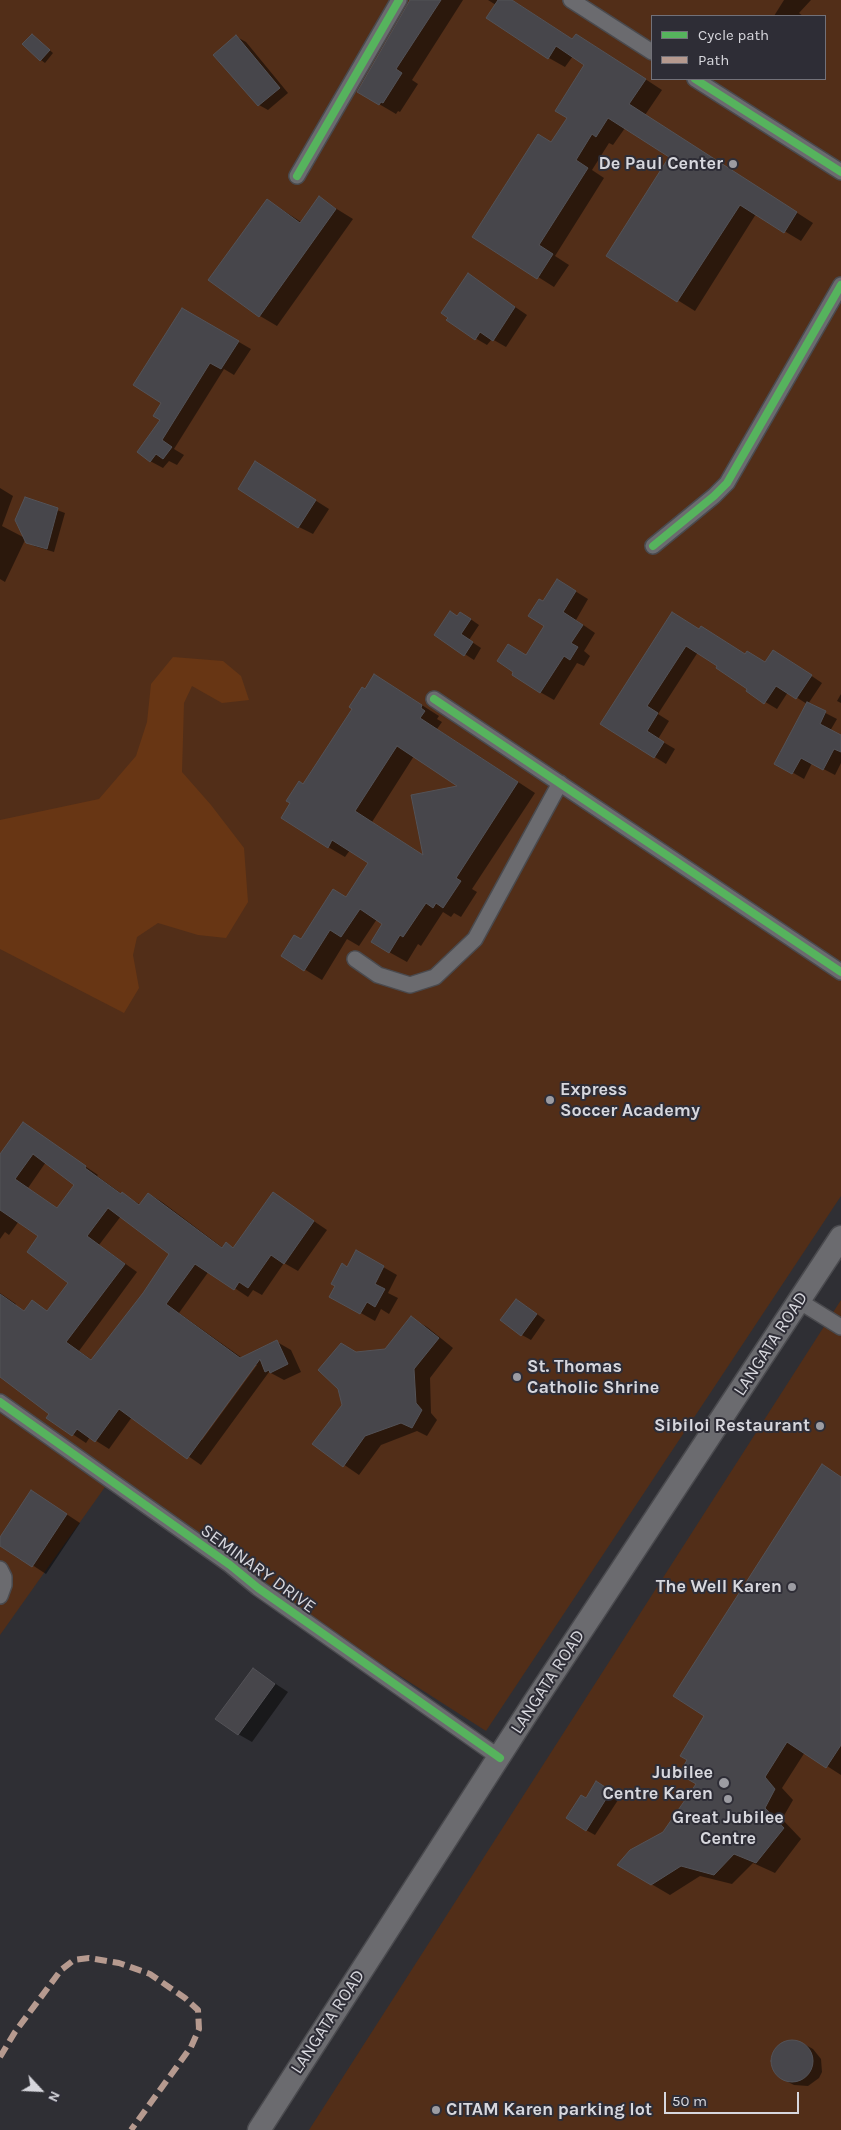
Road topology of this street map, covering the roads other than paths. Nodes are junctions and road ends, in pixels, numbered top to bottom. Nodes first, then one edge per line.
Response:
1 (399, 0) edge
2 (571, 0) edge
3 (651, 51) edge
4 (697, 80) edge
5 (841, 172) edge
6 (297, 176) dead end
7 (841, 286) edge
8 (653, 546) dead end
9 (434, 699) dead end
10 (560, 783) junction
11 (355, 959) dead end
12 (841, 972) edge
13 (841, 1237) edge
14 (799, 1301) junction
15 (841, 1327) edge
16 (0, 1402) edge
17 (0, 1570) edge
18 (0, 1596) edge
19 (500, 1758) junction
20 (259, 2130) edge

1 - 6 street
2 - 3 street
4 - 5 street
7 - 8 street
9 - 10 street
10 - 11 street
10 - 12 street
13 - 14 main road, LANGATA ROAD
14 - 15 street
14 - 19 main road, LANGATA ROAD
16 - 19 street, SEMINARY DRIVE
17 - 18 street
19 - 20 main road, LANGATA ROAD

